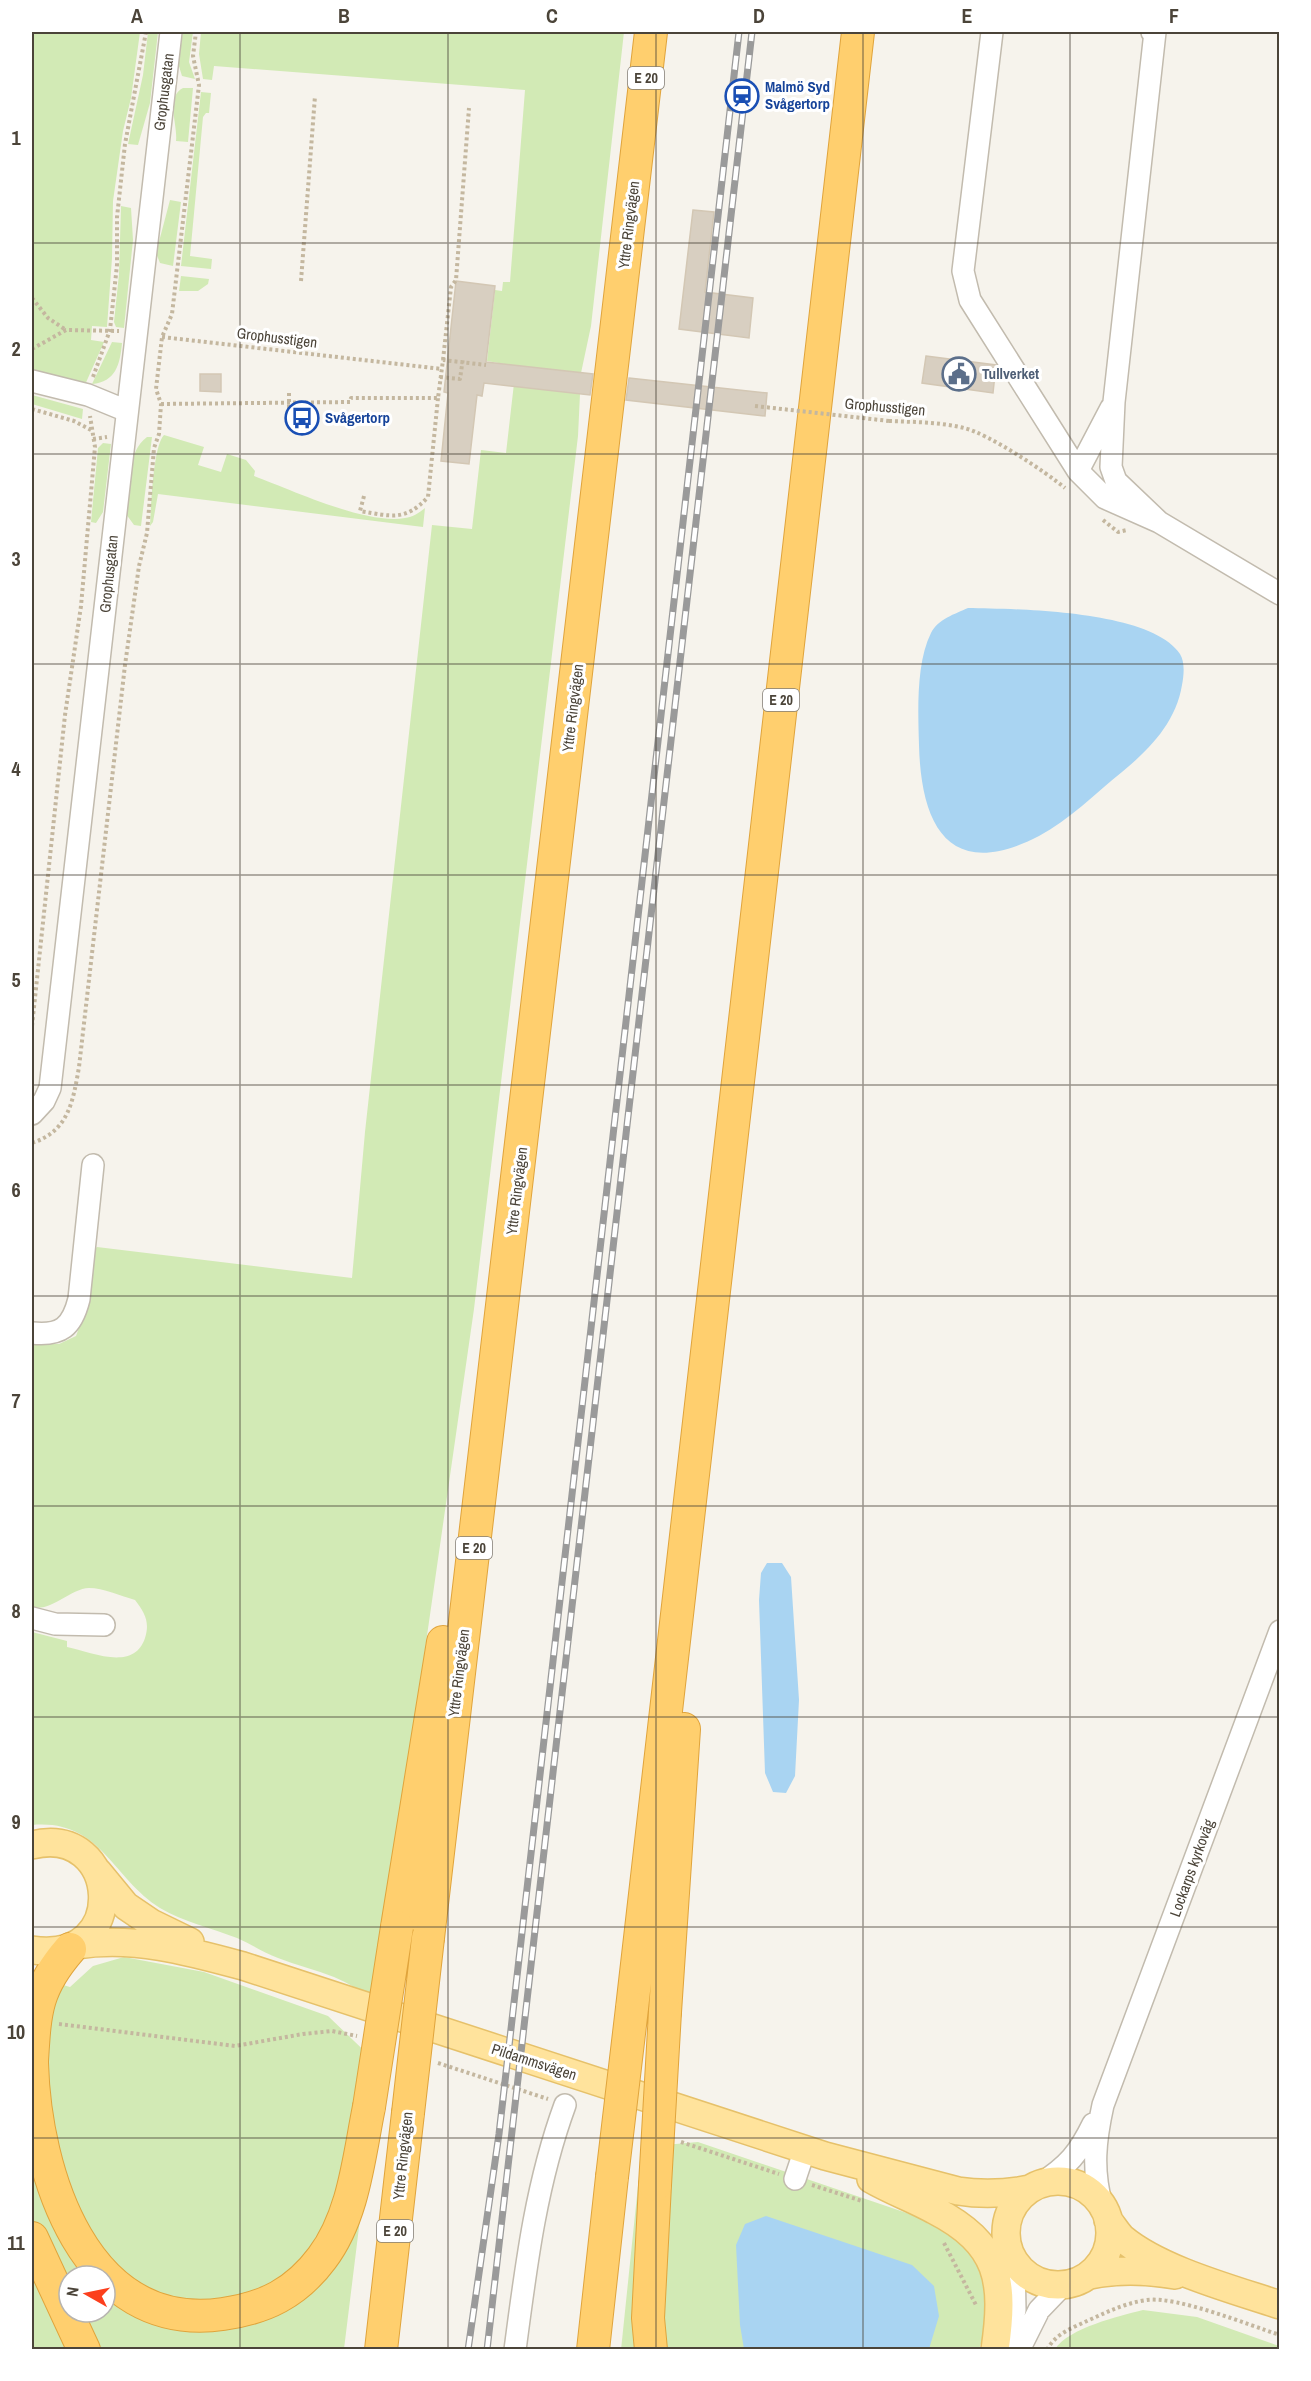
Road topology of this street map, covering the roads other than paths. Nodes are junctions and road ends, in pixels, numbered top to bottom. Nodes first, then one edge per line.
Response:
1 (171, 32) edge
2 (644, 32) edge
3 (651, 32) edge
4 (858, 32) edge
5 (992, 32) edge
6 (1154, 32) edge
7 (641, 125) junction
8 (32, 381) edge
9 (1114, 402) junction
10 (127, 411) junction
11 (1078, 471) junction
12 (1159, 522) junction
13 (1280, 594) edge
14 (33, 1113) edge
15 (520, 1159) junction
16 (93, 1165) dead end
17 (32, 1333) edge
18 (704, 1369) junction
19 (32, 1618) edge
20 (104, 1625) dead end
21 (1280, 1630) edge
22 (32, 1845) edge
23 (98, 1872) junction
24 (74, 1947) junction
25 (32, 1950) edge
26 (243, 1966) junction
27 (32, 2062) edge
28 (565, 2105) road end
29 (1103, 2105) junction
30 (815, 2152) junction
31 (849, 2167) junction
32 (795, 2179) road end
33 (1035, 2186) junction
34 (1105, 2213) junction
35 (32, 2238) edge
36 (1011, 2255) junction
37 (1090, 2275) junction
38 (1063, 2285) junction
39 (1224, 2286) junction
40 (1280, 2305) edge
41 (84, 2349) edge
42 (381, 2349) edge
43 (515, 2349) edge
44 (593, 2349) edge
45 (651, 2349) edge
46 (995, 2349) edge
47 (1006, 2349) edge
48 (1019, 2349) edge

1 - 10 street, Grophusgatan
2 - 7 highway
3 - 7 highway, Yttre Ringvägen / E 20
4 - 18 highway, E 20
5 - 11 street
6 - 9 street
7 - 15 highway, Yttre Ringvägen / E 20
8 - 10 street
9 - 11 street
9 - 12 street
10 - 14 street, Grophusgatan
11 - 12 street
12 - 13 street
15 - 27 highway, bridge
15 - 42 highway, Yttre Ringvägen / E 20, bridge
16 - 17 street
18 - 44 highway, E 20, bridge
18 - 45 highway, bridge
19 - 20 street
21 - 29 street, Lockarps kyrkoväg
22 - 23 main road, Pildammsvägen
23 - 24 main road
23 - 26 main road, Pildammsvägen
24 - 25 main road, Pildammsvägen
24 - 26 main road, Pildammsvägen
24 - 27 highway
26 - 30 main road, Pildammsvägen
28 - 43 street
29 - 33 street, Lockarps kyrkoväg
29 - 34 street, Lockarps kyrkoväg
30 - 31 main road, Pildammsvägen
30 - 32 street
30 - 33 main road, Pildammsvägen
31 - 36 main road, Pildammsvägen
31 - 46 main road
33 - 34 main road, Pildammsvägen
33 - 36 main road
34 - 37 main road
34 - 39 main road, Pildammsvägen
35 - 41 highway
36 - 38 main road, Pildammsvägen
36 - 47 street
37 - 38 main road, Pildammsvägen
37 - 39 main road, Pildammsvägen
38 - 48 street
39 - 40 main road, Pildammsvägen

